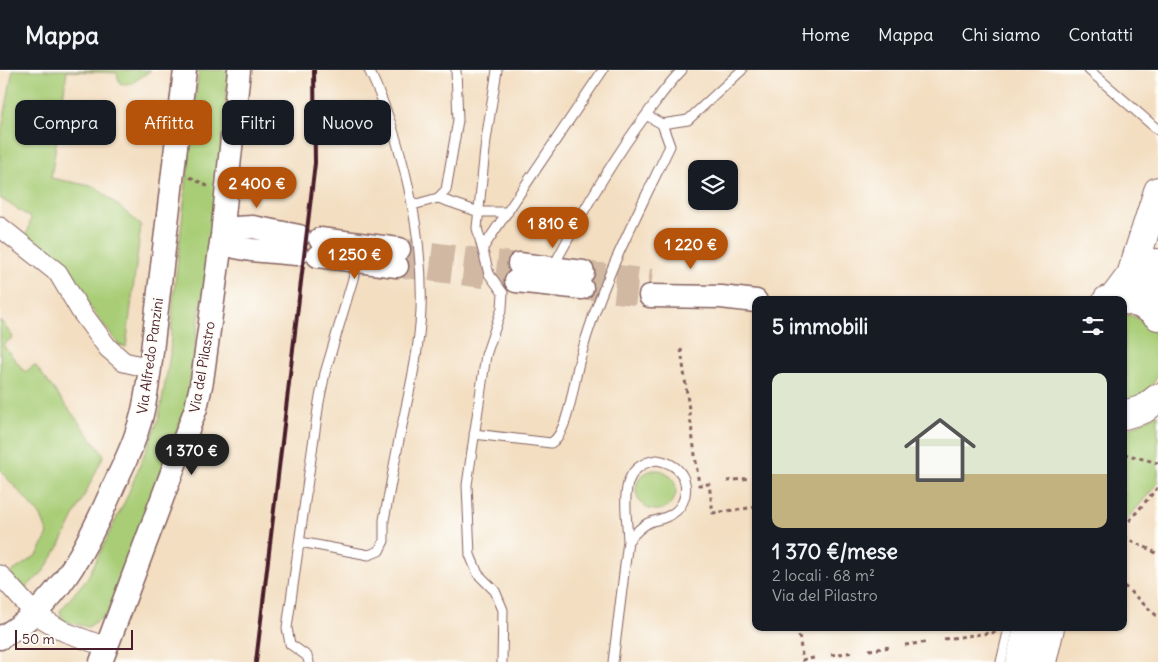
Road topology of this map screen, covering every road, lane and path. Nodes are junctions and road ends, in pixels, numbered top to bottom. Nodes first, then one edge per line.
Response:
1 (185, 70) edge
2 (239, 70) edge
3 (369, 70) edge
4 (456, 70) edge
5 (497, 70) edge
6 (603, 70) edge
7 (682, 70) edge
8 (742, 70) edge
9 (1089, 70) edge
10 (646, 115) junction
11 (662, 124) junction
12 (1158, 130) edge
13 (1158, 191) edge
14 (438, 198) junction
15 (413, 205) junction
16 (479, 212) junction
17 (508, 212) junction
18 (0, 227) edge
19 (222, 235) junction
20 (309, 246) junction
21 (483, 248) junction
22 (358, 261) junction
23 (1158, 263) edge
24 (552, 268) junction
25 (651, 288) tunnel mouth
26 (1113, 296) edge
27 (752, 301) edge
28 (1127, 301) edge
29 (1155, 314) edge
30 (681, 349) dead end
31 (150, 368) junction
32 (1158, 398) edge
33 (1127, 414) edge
34 (474, 434) junction
35 (1127, 455) edge
36 (1158, 463) edge
37 (750, 478) dead end
38 (727, 481) dead end
39 (1158, 487) edge
40 (752, 508) edge
41 (1127, 523) edge
42 (1127, 539) edge
43 (628, 541) junction
44 (300, 542) junction
45 (1158, 555) edge
46 (0, 575) edge
47 (1127, 589) edge
48 (35, 614) junction
49 (1158, 616) edge
50 (798, 631) edge
51 (1008, 631) edge
52 (1027, 631) edge
53 (1049, 631) edge
54 (998, 632) dead end
55 (0, 638) edge
56 (944, 640) dead end
57 (928, 642) dead end
58 (906, 645) dead end
59 (891, 647) dead end
60 (869, 650) dead end
61 (854, 652) dead end
62 (104, 654) edge
63 (831, 656) dead end
64 (814, 658) dead end
65 (802, 661) edge
66 (309, 662) edge
67 (502, 662) edge
68 (613, 662) edge
69 (1001, 662) edge
70 (1020, 662) edge
71 (1042, 662) edge

1 - 31 street, Via Alfredo Panzini
2 - 19 street, Via del Pilastro
3 - 15 lane
4 - 14 lane
5 - 16 lane
6 - 17 lane
7 - 10 lane
8 - 11 lane
9 - 12 lane
10 - 11 lane
10 - 24 lane
11 - 34 lane
13 - 26 main road
14 - 15 lane
14 - 16 lane
15 - 44 lane
16 - 17 lane
16 - 21 lane
17 - 21 lane
18 - 31 street
19 - 20 street
19 - 62 street, Via del Pilastro
20 - 22 street
20 - 22 street
21 - 34 lane
22 - 44 lane
23 - 29 main road
24 - 24 street
25 - 27 street
28 - 29 main road
30 - 40 path
31 - 48 street, Via Alfredo Panzini
32 - 33 main road
34 - 67 lane
35 - 36 path
37 - 38 path
39 - 41 path
42 - 45 path
43 - 43 lane
43 - 68 lane
44 - 66 lane
46 - 48 street
47 - 49 path
48 - 55 street, Via Alfredo Panzini
48 - 62 street
50 - 65 path
51 - 69 lane
52 - 70 main road
53 - 71 main road
54 - 56 path
57 - 58 path
59 - 60 path
61 - 63 path
64 - 65 path

